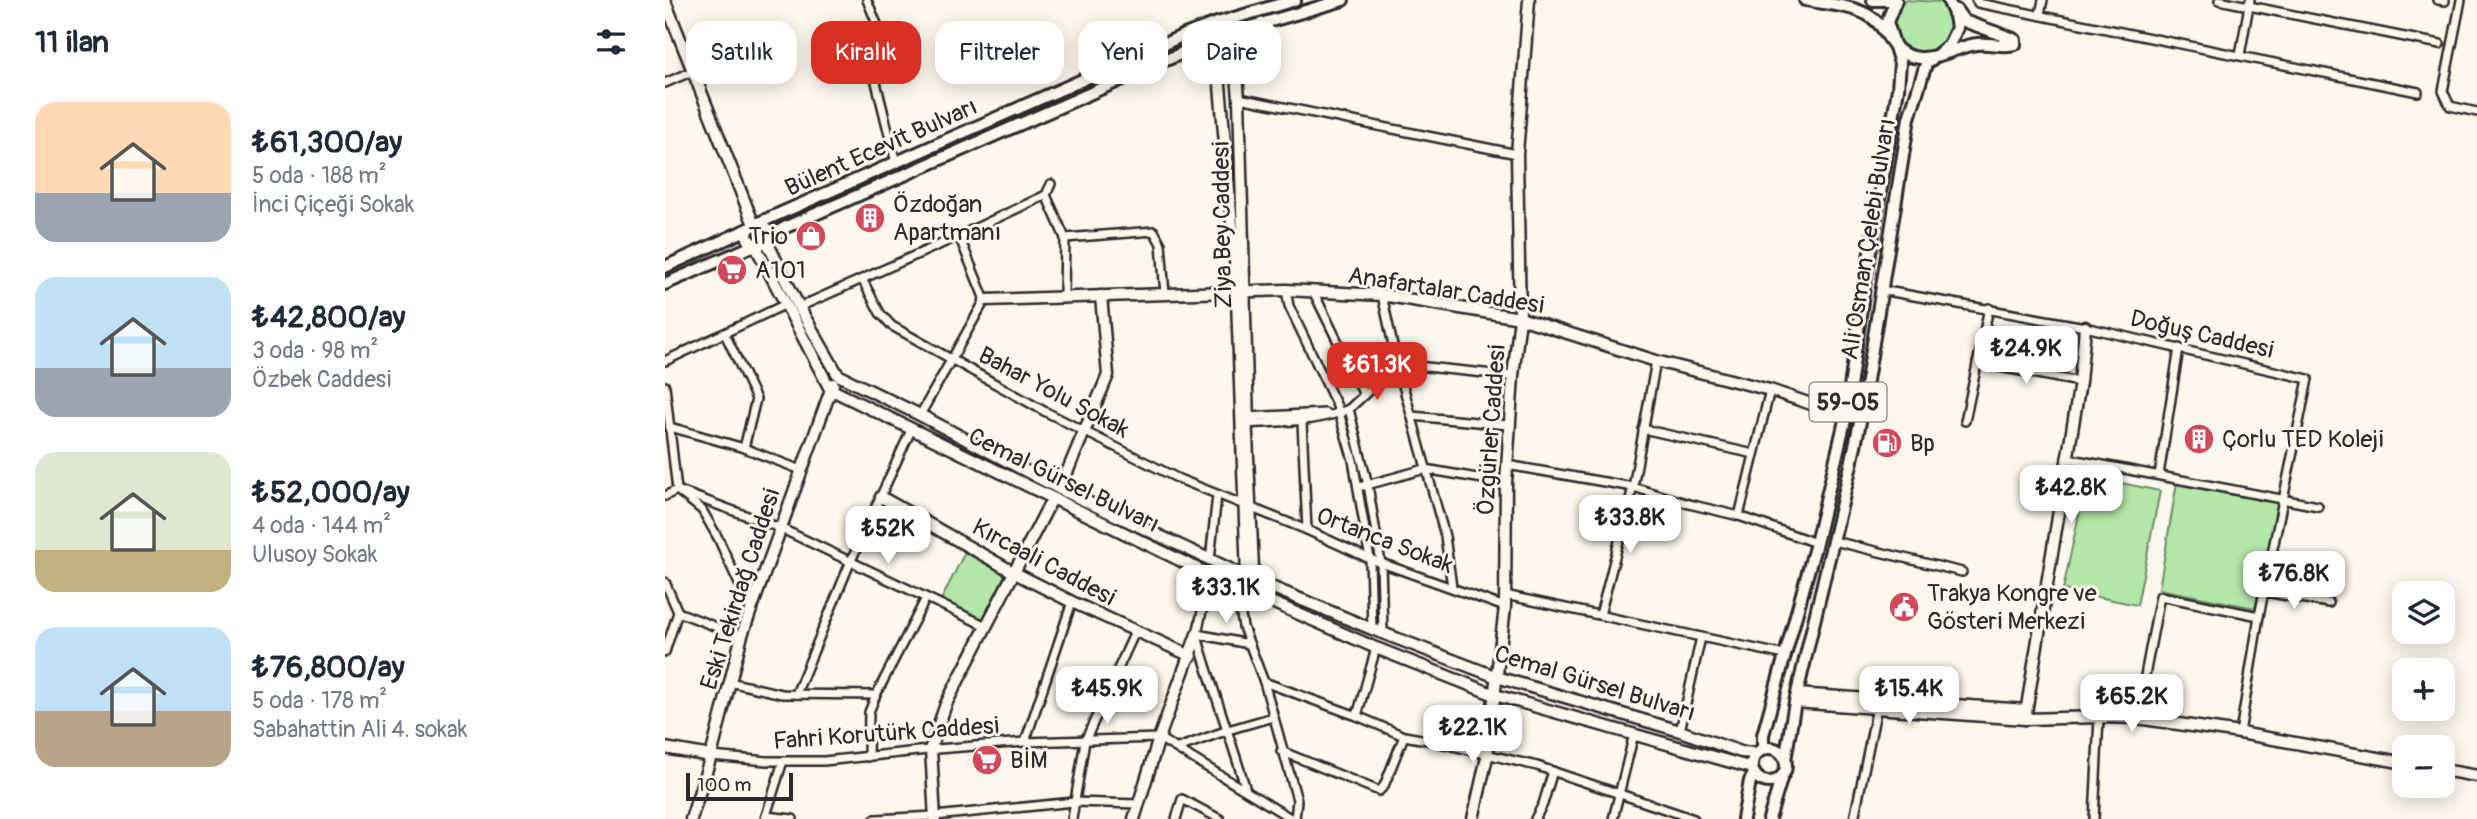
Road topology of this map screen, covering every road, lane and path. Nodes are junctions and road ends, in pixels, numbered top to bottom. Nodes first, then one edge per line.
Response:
1 (867, 0) edge
2 (1295, 0) edge
3 (1343, 0) edge
4 (1529, 0) edge
5 (1805, 0) edge
6 (1873, 0) edge
7 (1893, 0) edge
8 (1976, 0) edge
9 (2043, 0) edge
10 (2219, 0) edge
11 (2461, 0) edge
12 (665, 1) edge
13 (1949, 1) edge
14 (2249, 3) edge
15 (2040, 14) junction
16 (1268, 21) edge
17 (2440, 44) dead end
18 (1895, 49) junction
19 (1182, 53) edge
20 (686, 54) edge
21 (2240, 55) junction
22 (1934, 57) junction
23 (686, 74) edge
24 (665, 83) edge
25 (698, 84) edge
26 (1220, 84) edge
27 (1238, 84) edge
28 (2418, 92) dead end
29 (1239, 98) junction
30 (2477, 112) edge
31 (1517, 154) junction
32 (896, 163) junction
33 (1051, 184) dead end
34 (1046, 195) junction
35 (753, 226) junction
36 (958, 236) junction
37 (1065, 238) junction
38 (766, 240) junction
39 (755, 245) junction
40 (665, 267) edge
41 (862, 279) junction
42 (665, 284) edge
43 (1286, 290) junction
44 (1881, 290) junction
45 (1240, 291) junction
46 (1313, 291) junction
47 (1165, 294) junction
48 (1382, 295) junction
49 (1101, 296) junction
50 (1064, 297) junction
51 (985, 300) junction
52 (785, 304) junction
53 (799, 307) junction
54 (1989, 308) junction
55 (1520, 318) junction
56 (2085, 327) junction
57 (725, 334) junction
58 (2179, 348) junction
59 (950, 360) junction
60 (665, 361) edge
61 (1656, 361) junction
62 (1977, 363) junction
63 (1397, 364) junction
64 (838, 375) junction
65 (1513, 376) junction
66 (2080, 382) junction
67 (665, 386) edge
68 (830, 389) junction
69 (1770, 390) junction
70 (1364, 395) junction
71 (1349, 409) junction
72 (1339, 413) junction
73 (920, 415) junction
74 (1412, 416) junction
75 (1846, 416) junction
76 (1244, 421) junction
77 (1965, 421) dead end
78 (1302, 422) junction
79 (1509, 425) junction
80 (670, 426) junction
81 (912, 428) junction
82 (1643, 429) junction
83 (1086, 432) junction
84 (1857, 433) junction
85 (744, 448) junction
86 (1754, 454) junction
87 (2066, 458) junction
88 (1507, 465) junction
89 (1425, 469) junction
90 (801, 470) junction
91 (2159, 475) junction
92 (1506, 483) junction
93 (1368, 485) junction
94 (1359, 487) junction
95 (1633, 487) junction
96 (1060, 489) junction
97 (677, 491) junction
98 (1217, 495) junction
99 (665, 496) edge
100 (881, 497) junction
101 (1052, 499) junction
102 (2283, 499) junction
103 (2318, 506) dead end
104 (1247, 508) junction
105 (1739, 516) junction
106 (780, 528) junction
107 (1307, 530) junction
108 (1833, 541) junction
109 (1816, 542) junction
110 (1370, 559) junction
111 (1210, 560) junction
112 (850, 563) junction
113 (1381, 563) junction
114 (1013, 572) junction
115 (1962, 572) dead end
116 (1210, 575) junction
117 (1251, 579) junction
118 (665, 583) edge
119 (1236, 587) junction
120 (1452, 587) junction
121 (2265, 592) junction
122 (1505, 595) junction
123 (926, 598) junction
124 (1072, 603) junction
125 (2329, 604) dead end
126 (1505, 607) junction
127 (751, 610) junction
128 (678, 612) junction
129 (1600, 615) junction
130 (2259, 616) junction
131 (986, 626) junction
132 (1372, 629) junction
133 (1135, 632) junction
134 (1383, 633) junction
135 (1197, 635) junction
136 (1701, 637) junction
137 (741, 638) junction
138 (1249, 644) junction
139 (1375, 648) junction
140 (665, 653) edge
141 (1785, 655) junction
142 (1191, 656) junction
143 (1497, 677) junction
144 (729, 682) junction
145 (1263, 682) junction
146 (796, 694) junction
147 (876, 695) junction
148 (1495, 695) junction
149 (1796, 698) junction
150 (1877, 707) junction
151 (1976, 711) junction
152 (2025, 714) junction
153 (1356, 716) junction
154 (1273, 717) junction
155 (2099, 717) junction
156 (2137, 718) junction
157 (1228, 730) junction
158 (1681, 731) junction
159 (2240, 733) junction
160 (1634, 734) junction
161 (1404, 736) junction
162 (1159, 738) junction
163 (1085, 741) junction
164 (1025, 743) junction
165 (665, 748) edge
166 (1178, 748) junction
167 (930, 750) junction
168 (1281, 751) junction
169 (1760, 751) junction
170 (1488, 754) junction
171 (711, 757) junction
172 (868, 757) junction
173 (1785, 760) junction
174 (783, 761) junction
175 (2392, 761) edge
176 (1553, 771) junction
177 (1753, 771) junction
178 (2455, 772) edge
179 (1782, 776) junction
180 (2477, 776) edge
181 (1246, 790) junction
182 (1621, 794) junction
183 (1074, 802) junction
184 (1138, 804) junction
185 (1678, 816) edge
186 (765, 818) edge
187 (935, 818) edge
188 (691, 819) edge
189 (793, 819) edge
190 (875, 819) edge
191 (1072, 819) edge
192 (1134, 819) edge
193 (1176, 819) edge
194 (1220, 819) edge
195 (1294, 819) edge
196 (1473, 819) edge
197 (1535, 819) edge
198 (1613, 819) edge
199 (1694, 819) edge
200 (1743, 819) edge
201 (1769, 819) edge
202 (1854, 819) edge
203 (2094, 819) edge

1 - 32 street
2 - 32 main road, Bülent Ecevit Bulvarı
3 - 16 main road
4 - 31 street, Özgürler Caddesi
5 - 18 main road
6 - 7 main road
7 - 18 main road, 59-05
8 - 15 street
9 - 15 street
10 - 14 street
11 - 30 street
12 - 20 street
13 - 22 main road, Ali Osman Çelebi Bulvarı
13 - 22 main road
14 - 17 street
14 - 21 street
15 - 21 street
18 - 22 main road
18 - 75 main road, Ali Osman Çelebi Bulvarı / 59-05
19 - 38 main road
21 - 28 street
22 - 44 main road, Ali Osman Çelebi Bulvarı
23 - 24 street
25 - 35 street
26 - 45 street, Ziya Bey Caddesi
27 - 29 street, Ziya Bey Caddesi
29 - 31 street
29 - 45 street, Ziya Bey Caddesi
31 - 55 street, Özgürler Caddesi
32 - 35 main road, Bülent Ecevit Bulvarı
33 - 34 street
34 - 36 street
34 - 37 street
35 - 38 main road
35 - 39 main road
35 - 40 main road, Bülent Ecevit Bulvarı
36 - 41 street
36 - 51 street
37 - 47 street
37 - 50 street
38 - 39 main road
38 - 53 street
39 - 42 main road
39 - 52 street
41 - 53 street
41 - 59 street, Bahar Yolu Sokak
43 - 45 street, Anafartalar Caddesi
43 - 46 street, Anafartalar Caddesi
43 - 72 street
44 - 54 street, Doğuş Caddesi
44 - 84 main road, Ali Osman Çelebi Bulvarı
45 - 47 street, Anafartalar Caddesi
45 - 76 street, Ziya Bey Caddesi
46 - 48 street, Anafartalar Caddesi
46 - 70 street
47 - 49 street, Anafartalar Caddesi
48 - 55 street, Anafartalar Caddesi
48 - 63 street
49 - 50 street, Anafartalar Caddesi
49 - 83 street
50 - 51 street, Anafartalar Caddesi
51 - 59 street
52 - 57 street
52 - 68 street
53 - 64 street
54 - 56 street, Doğuş Caddesi
54 - 62 street
55 - 61 street, Anafartalar Caddesi
55 - 65 street, Özgürler Caddesi
56 - 58 street, Doğuş Caddesi
56 - 66 street
57 - 60 street
57 - 85 street
58 - 91 street
58 - 102 street, Doğuş Caddesi
59 - 73 street
59 - 83 street, Bahar Yolu Sokak
61 - 69 street, Anafartalar Caddesi
61 - 82 street
62 - 66 street
62 - 77 street
63 - 65 street
63 - 70 street
63 - 74 street
64 - 68 street, Eski Tekirdağ Caddesi
64 - 73 street, Cemal Gürsel Bulvarı
65 - 79 street, Özgürler Caddesi
66 - 87 street
67 - 80 street
68 - 81 street, Cemal Gürsel Bulvarı
68 - 90 street, Eski Tekirdağ Caddesi
69 - 75 street, Anafartalar Caddesi
69 - 86 street
70 - 71 street
71 - 72 street
71 - 93 street
72 - 76 street
72 - 78 street
72 - 94 street
73 - 96 street, Cemal Gürsel Bulvarı
74 - 79 street
74 - 89 street
75 - 84 street
75 - 109 main road, Ali Osman Çelebi Bulvarı / 59-05
76 - 78 street
76 - 104 street, Ziya Bey Caddesi
78 - 107 street
79 - 88 street, Özgürler Caddesi
80 - 85 street
80 - 97 street
81 - 100 street
81 - 101 street, Cemal Gürsel Bulvarı
82 - 86 street
82 - 95 street
83 - 96 street
83 - 98 street, Bahar Yolu Sokak
84 - 108 main road, Ali Osman Çelebi Bulvarı
85 - 90 street
86 - 105 street
87 - 91 street
87 - 152 street
88 - 92 street, Özgürler Caddesi
88 - 95 street
89 - 92 street
89 - 93 street
89 - 120 street
90 - 106 street, Eski Tekirdağ Caddesi
91 - 102 street
92 - 122 street, Özgürler Caddesi
93 - 94 street
93 - 113 street
94 - 110 street
95 - 105 street
95 - 129 street
96 - 111 street, Cemal Gürsel Bulvarı
97 - 99 street
97 - 106 street
97 - 127 street
98 - 104 street, Bahar Yolu Sokak
98 - 111 street
100 - 112 street
100 - 114 street, Kırcaali Caddesi
101 - 114 street
101 - 116 street, Cemal Gürsel Bulvarı
102 - 103 street
102 - 121 street
104 - 107 street, Ortanca Sokak
104 - 117 street, Ziya Bey Caddesi
105 - 109 street
106 - 112 street
106 - 127 street, Eski Tekirdağ Caddesi
107 - 110 street, Ortanca Sokak
108 - 115 street
108 - 149 main road, Ali Osman Çelebi Bulvarı
109 - 141 main road, Ali Osman Çelebi Bulvarı / 59-05
110 - 113 street, Ortanca Sokak
110 - 132 street
111 - 117 street, Cemal Gürsel Bulvarı
112 - 123 street
112 - 146 street
113 - 120 street, Ortanca Sokak
113 - 134 street
114 - 124 street, Kırcaali Caddesi
114 - 131 street
116 - 119 street, Cemal Gürsel Bulvarı
116 - 135 street
117 - 132 street, Cemal Gürsel Bulvarı
118 - 128 street
119 - 138 street
119 - 139 street, Cemal Gürsel Bulvarı
120 - 126 street, Ortanca Sokak
121 - 125 street
121 - 130 street
122 - 126 street, Özgürler Caddesi
122 - 129 street
123 - 131 street
123 - 147 street
124 - 133 street, Kırcaali Caddesi
124 - 164 street
126 - 143 street, Özgürler Caddesi
127 - 137 street, Eski Tekirdağ Caddesi
128 - 137 street
128 - 140 street
129 - 136 street
130 - 156 street
130 - 159 street
131 - 167 street
132 - 134 street, Cemal Gürsel Bulvarı
133 - 142 street, Kırcaali Caddesi
133 - 163 street
134 - 143 street, Cemal Gürsel Bulvarı
135 - 138 street
135 - 142 street
135 - 157 street
136 - 141 street
136 - 158 street
137 - 144 street, Eski Tekirdağ Caddesi
138 - 145 street
139 - 148 street, Cemal Gürsel Bulvarı
139 - 153 street
141 - 169 main road, Ali Osman Çelebi Bulvarı / 59-05
142 - 162 street
143 - 148 street, Özgürler Caddesi
143 - 158 street, Cemal Gürsel Bulvarı
144 - 146 street
144 - 171 street, Eski Tekirdağ Caddesi
145 - 153 street
145 - 154 street
146 - 147 street
147 - 172 street
148 - 160 street, Cemal Gürsel Bulvarı
148 - 170 street, Özgürler Caddesi
149 - 150 street
149 - 151 street
149 - 173 main road, Ali Osman Çelebi Bulvarı
150 - 151 street
150 - 202 street
151 - 152 street
152 - 155 street
153 - 161 street
154 - 157 street
154 - 168 street
155 - 156 street
155 - 203 street
156 - 159 street
157 - 166 street
157 - 181 street
158 - 169 street, Cemal Gürsel Bulvarı
159 - 175 street
160 - 177 street, Cemal Gürsel Bulvarı
160 - 182 street
161 - 168 street
161 - 170 street
162 - 163 street, Fahri Korutürk Caddesi
162 - 166 street
162 - 184 street
163 - 164 street, Fahri Korutürk Caddesi
163 - 183 street
164 - 167 street, Fahri Korutürk Caddesi
165 - 171 street
166 - 181 street
167 - 172 street, Fahri Korutürk Caddesi
167 - 187 street
168 - 195 street
169 - 173 main road
169 - 177 main road
170 - 176 street
170 - 196 street, Özgürler Caddesi
171 - 174 street, Fahri Korutürk Caddesi
171 - 188 street, Eski Tekirdağ Caddesi
172 - 174 street, Fahri Korutürk Caddesi
173 - 179 main road
174 - 186 street
176 - 182 street
176 - 197 street
177 - 179 main road
177 - 200 main road
178 - 180 street
179 - 201 main road
181 - 195 street
182 - 185 street
182 - 198 street
183 - 184 street
183 - 187 street
183 - 191 street
184 - 192 street
185 - 199 street
186 - 189 street
187 - 190 street
193 - 194 street

